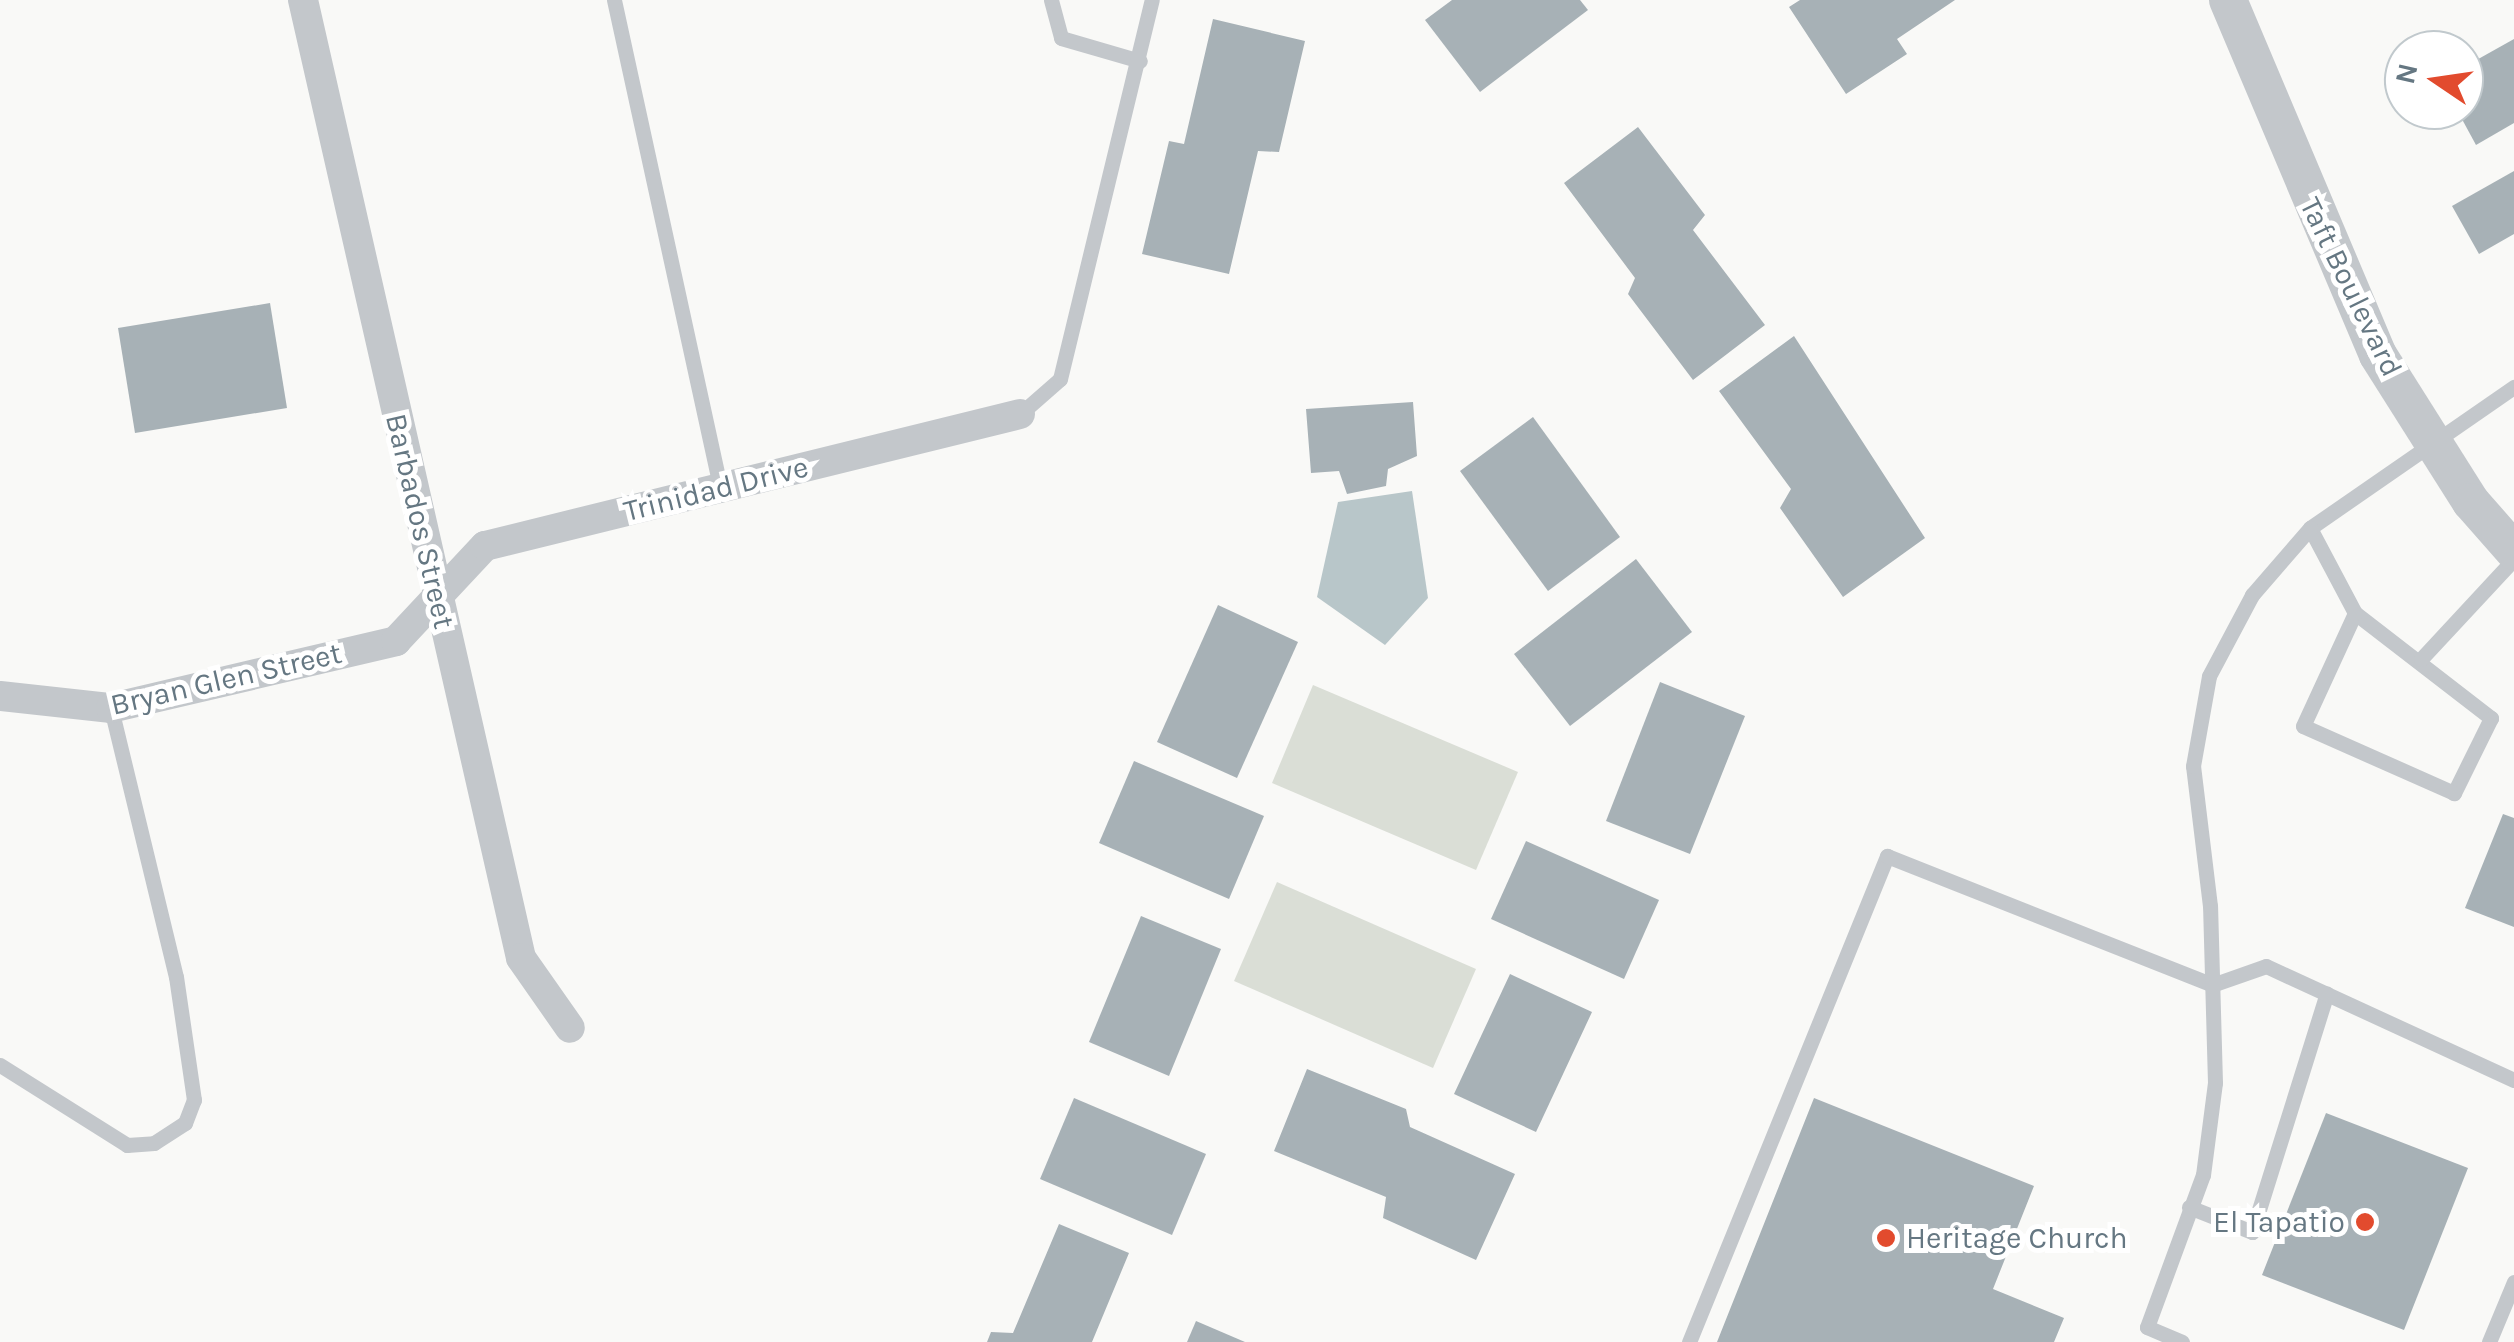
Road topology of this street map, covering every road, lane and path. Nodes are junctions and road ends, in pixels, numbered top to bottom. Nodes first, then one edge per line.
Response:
1 (303, 0) edge
2 (614, 0) edge
3 (1051, 0) edge
4 (1152, 0) edge
5 (2228, 0) edge
6 (1140, 62) junction
7 (2514, 388) edge
8 (1020, 414) joint
9 (2433, 442) junction
10 (720, 488) junction
11 (2310, 528) junction
12 (2514, 555) edge
13 (439, 604) junction
14 (2355, 613) junction
15 (2422, 659) junction
16 (0, 696) edge
17 (111, 708) junction
18 (2212, 984) junction
19 (2327, 994) junction
20 (570, 1028) dead end
21 (0, 1065) edge
22 (2514, 1080) edge
23 (2189, 1208) junction
24 (2514, 1282) edge
25 (2144, 1334) edge
26 (1689, 1342) edge
27 (2182, 1342) edge
28 (2489, 1342) edge

1 - 13 street, Barbados Street
2 - 10 lane
3 - 6 lane
4 - 6 lane
5 - 9 street, Taft Boulevard
6 - 8 lane
7 - 9 lane
8 - 10 street, Trinidad Drive
9 - 11 lane
9 - 12 street, Taft Boulevard
10 - 13 street, Trinidad Drive
11 - 14 lane
11 - 18 lane
12 - 15 lane
13 - 17 street, Bryan Glen Street
13 - 20 street, Barbados Street
14 - 15 lane
14 - 15 lane
16 - 17 street, Bryan Glen Street
17 - 21 lane
18 - 19 lane
18 - 23 lane
18 - 26 lane
19 - 22 lane
19 - 23 lane
23 - 25 lane
24 - 28 lane
25 - 27 lane

